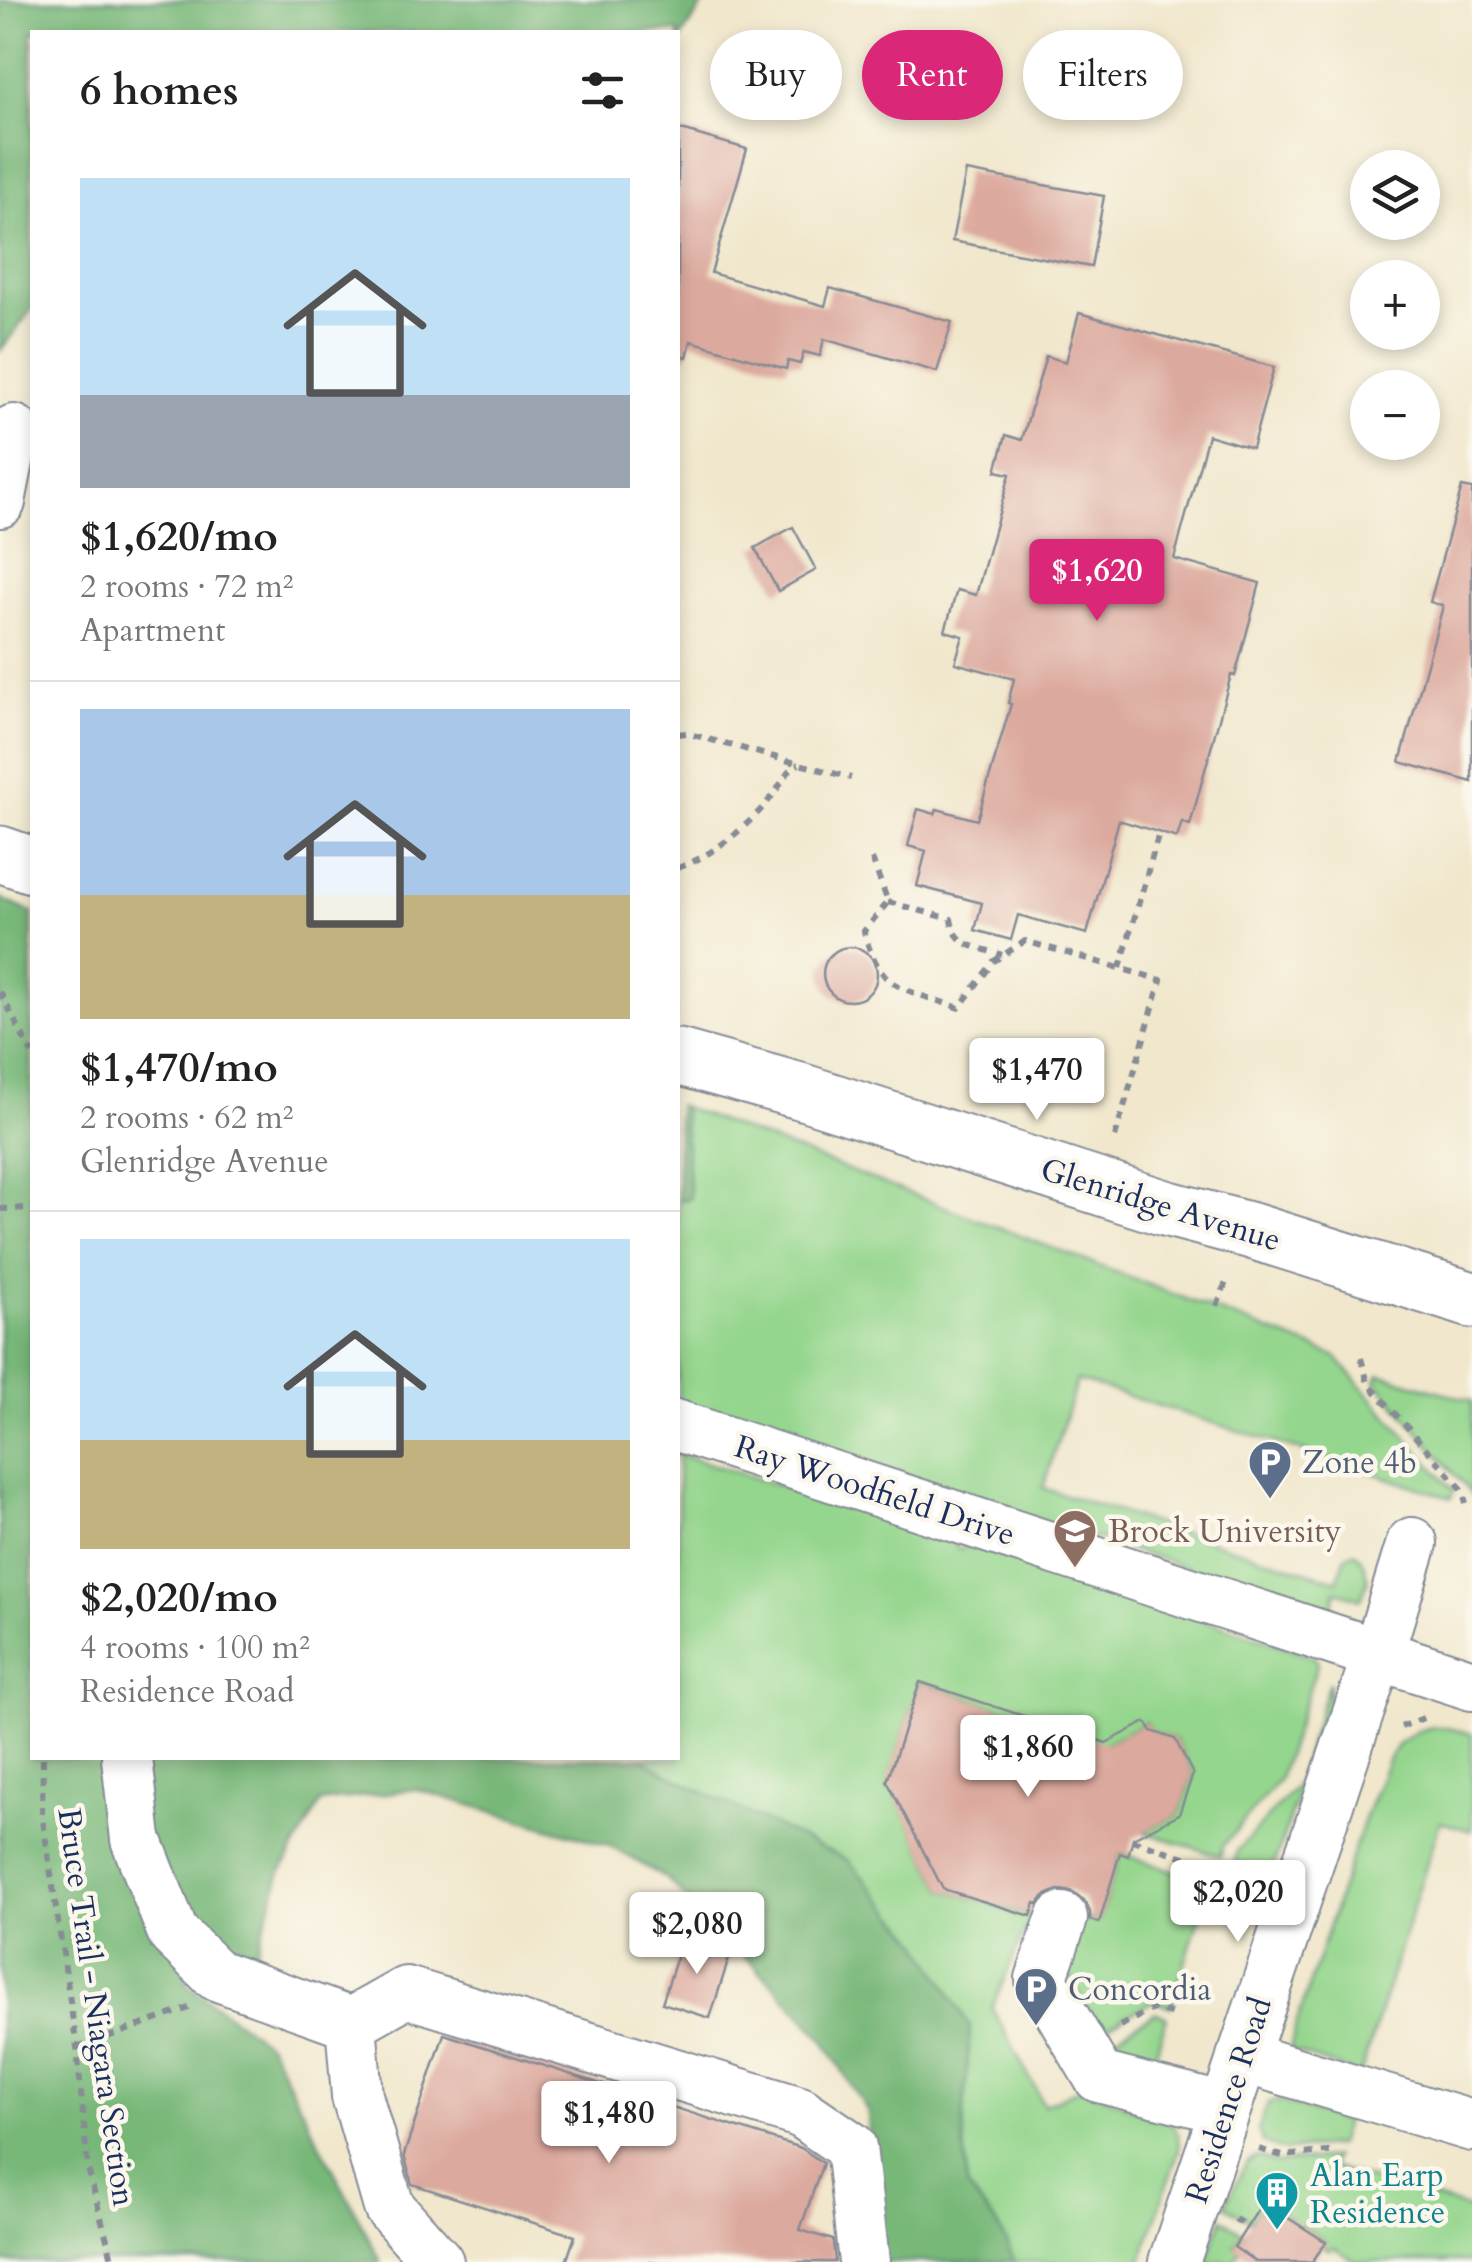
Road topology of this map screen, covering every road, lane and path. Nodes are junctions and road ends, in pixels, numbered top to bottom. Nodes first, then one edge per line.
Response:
1 (16, 420) edge
2 (0, 502) edge
3 (680, 734) edge
4 (800, 764) junction
5 (851, 778) dead end
6 (1158, 833) dead end
7 (0, 854) edge
8 (872, 859) dead end
9 (30, 864) edge
10 (680, 867) edge
11 (888, 902) junction
12 (1003, 956) junction
13 (1120, 968) junction
14 (0, 992) edge
15 (30, 1050) edge
16 (680, 1058) edge
17 (1114, 1141) dead end
18 (0, 1208) edge
19 (30, 1208) edge
20 (1226, 1282) dead end
21 (1472, 1300) edge
22 (1217, 1306) dead end
23 (1360, 1358) dead end
24 (680, 1427) edge
25 (1466, 1503) dead end
26 (1412, 1543) dead end
27 (1378, 1654) junction
28 (1472, 1684) edge
29 (43, 1760) edge
30 (127, 1760) edge
31 (1132, 1840) dead end
32 (1298, 1893) junction
33 (1062, 1918) dead end
34 (250, 1987) junction
35 (1174, 2014) dead end
36 (351, 2023) junction
37 (1114, 2030) dead end
38 (77, 2048) junction
39 (1242, 2057) junction
40 (1472, 2126) edge
41 (1240, 2128) junction
42 (1336, 2150) dead end
43 (113, 2262) edge
44 (438, 2262) edge
45 (864, 2262) edge
46 (1174, 2262) edge

1 - 2 street
3 - 4 path
4 - 5 path
4 - 10 path
6 - 13 path
7 - 9 main road
8 - 11 path
11 - 12 path
11 - 12 path
12 - 13 path
13 - 17 path
14 - 15 path
16 - 21 main road, Glenridge Avenue
18 - 19 path
20 - 22 path
23 - 25 path
24 - 27 street, Ray Woodfield Drive
26 - 27 street, Residence Road
27 - 28 street, Ray Woodfield Drive
27 - 32 street, Residence Road
29 - 38 path, Bruce Trail - Niagara Section
30 - 34 street
31 - 32 path
32 - 39 street, Residence Road
33 - 41 street
34 - 36 street
34 - 38 path
35 - 37 path
36 - 44 street
36 - 45 street
38 - 43 path, Bruce Trail - Niagara Section
39 - 40 street
39 - 41 street, Residence Road
41 - 42 path
41 - 46 street, Residence Road

